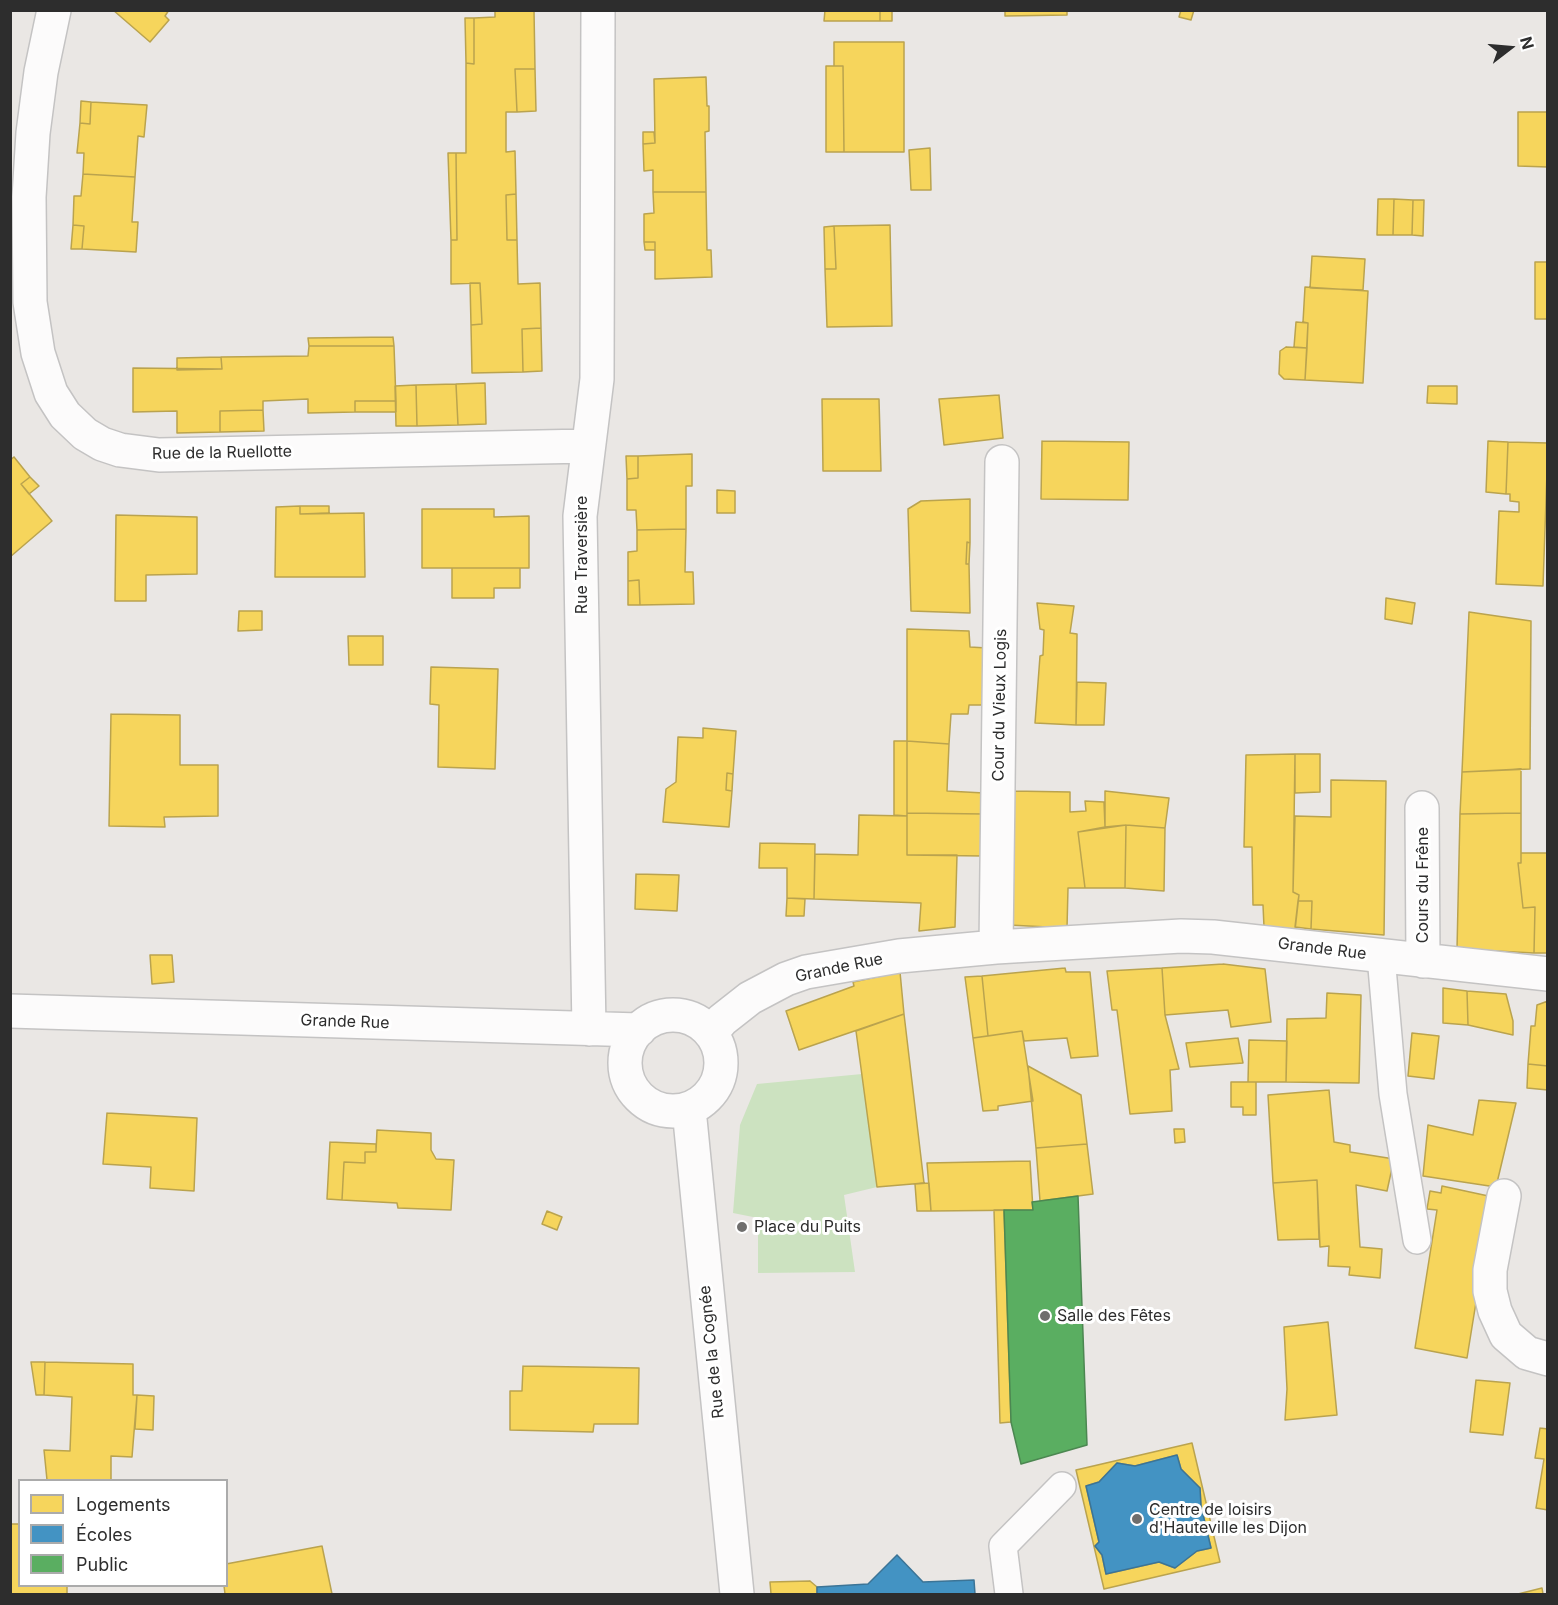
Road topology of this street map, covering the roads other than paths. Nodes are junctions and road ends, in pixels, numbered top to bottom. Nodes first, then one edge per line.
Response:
1 (54, 10) edge
2 (598, 10) edge
3 (587, 446) junction
4 (1002, 462) dead end
5 (1422, 808) dead end
6 (996, 947) junction
7 (1381, 956) junction
8 (1424, 961) junction
9 (1548, 974) edge
10 (10, 1011) edge
11 (589, 1029) junction
12 (639, 1030) junction
13 (711, 1033) junction
14 (688, 1109) junction
15 (1504, 1196) dead end
16 (1417, 1240) dead end
17 (1548, 1359) edge
18 (1062, 1486) dead end
19 (737, 1594) edge
20 (1009, 1594) edge

1 - 3 street, Rue de la Ruellotte
2 - 3 street, Rue Traversière
3 - 11 street, Rue Traversière
4 - 6 street, Cour du Vieux Logis
5 - 8 street, Cours du Frêne
6 - 7 street, Grande Rue
6 - 13 street, Grande Rue
7 - 8 street, Grande Rue
7 - 16 lane
8 - 9 street, Grande Rue
10 - 11 street, Grande Rue
11 - 12 street, Grande Rue
12 - 13 street, Grande Rue
12 - 14 street
13 - 14 street
14 - 19 street, Rue de la Cognée
15 - 17 street
18 - 20 lane

